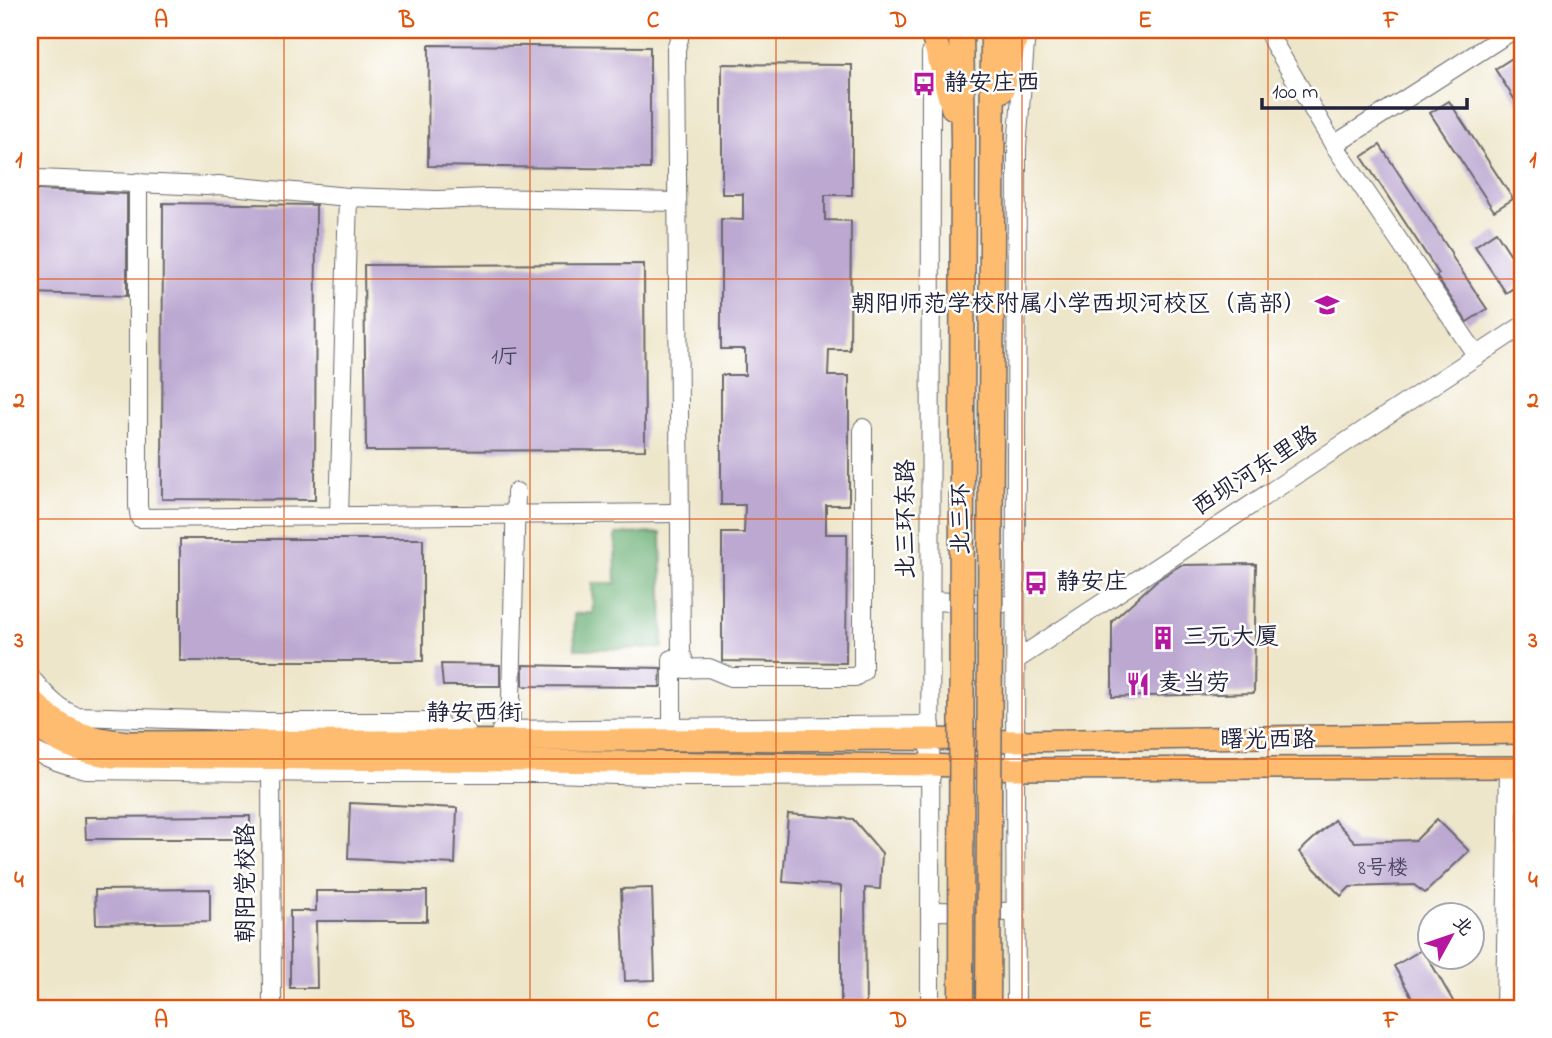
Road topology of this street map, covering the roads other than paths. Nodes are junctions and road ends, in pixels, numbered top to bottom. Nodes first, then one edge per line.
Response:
1 (679, 30) edge
2 (932, 30) edge
3 (961, 30) edge
4 (993, 30) edge
5 (1017, 30) edge
6 (1026, 30) edge
7 (1268, 30) edge
8 (1513, 30) edge
9 (992, 128) junction
10 (963, 142) junction
11 (1334, 145) junction
12 (38, 180) dead end
13 (138, 183) junction
14 (348, 197) junction
15 (677, 202) junction
16 (1522, 326) edge
17 (1477, 356) junction
18 (863, 428) dead end
19 (516, 492) dead end
20 (680, 513) junction
21 (515, 514) junction
22 (339, 516) junction
23 (931, 601) junction
24 (1016, 604) junction
25 (1016, 660) junction
26 (677, 666) junction
27 (30, 677) edge
28 (30, 697) edge
29 (30, 721) edge
30 (931, 732) junction
31 (1522, 733) edge
32 (672, 734) junction
33 (510, 735) junction
34 (1016, 741) junction
35 (30, 749) edge
36 (641, 761) junction
37 (271, 765) junction
38 (1516, 767) edge
39 (1015, 769) junction
40 (931, 771) junction
41 (684, 777) junction
42 (930, 911) junction
43 (1015, 912) junction
44 (272, 1008) edge
45 (930, 1008) edge
46 (961, 1008) edge
47 (988, 1008) edge
48 (1016, 1008) edge
49 (1506, 1008) edge

1 - 15 street
2 - 10 highway
2 - 23 street, 北三环东路
3 - 10 highway, 北三环
4 - 9 highway, 北三环
5 - 9 highway
6 - 24 street
7 - 11 street
8 - 11 street
9 - 47 highway, 北三环, bridge
10 - 46 highway, 北三环, bridge
11 - 17 street
12 - 13 street
13 - 14 street
13 - 22 street
14 - 15 street
14 - 22 street
15 - 20 street
16 - 17 street, 西坝河东里路
17 - 25 street, 西坝河东里路
18 - 26 street
19 - 21 street
20 - 21 street
20 - 26 street
21 - 22 street
21 - 33 street
23 - 24 street
23 - 30 street, 北三环东路
24 - 25 street
25 - 34 street
26 - 32 street
27 - 33 street
28 - 33 main road, 静安西街
29 - 37 main road, 静安西街
30 - 32 main road, 静安西街
30 - 34 main road, 曙光西路
30 - 40 street, 北三环东路
31 - 34 main road, 曙光西路
32 - 33 main road, 静安西街
34 - 39 street
35 - 37 street
36 - 37 main road, 静安西街
36 - 40 main road, 静安西街
36 - 41 street
37 - 41 street
37 - 44 street, 朝阳党校路
38 - 39 main road, 曙光西路
38 - 49 street
39 - 40 main road, 曙光西路
39 - 43 street
40 - 41 street
40 - 42 street, 北三环东路
42 - 43 street
42 - 45 street, 北三环东路
43 - 48 street

